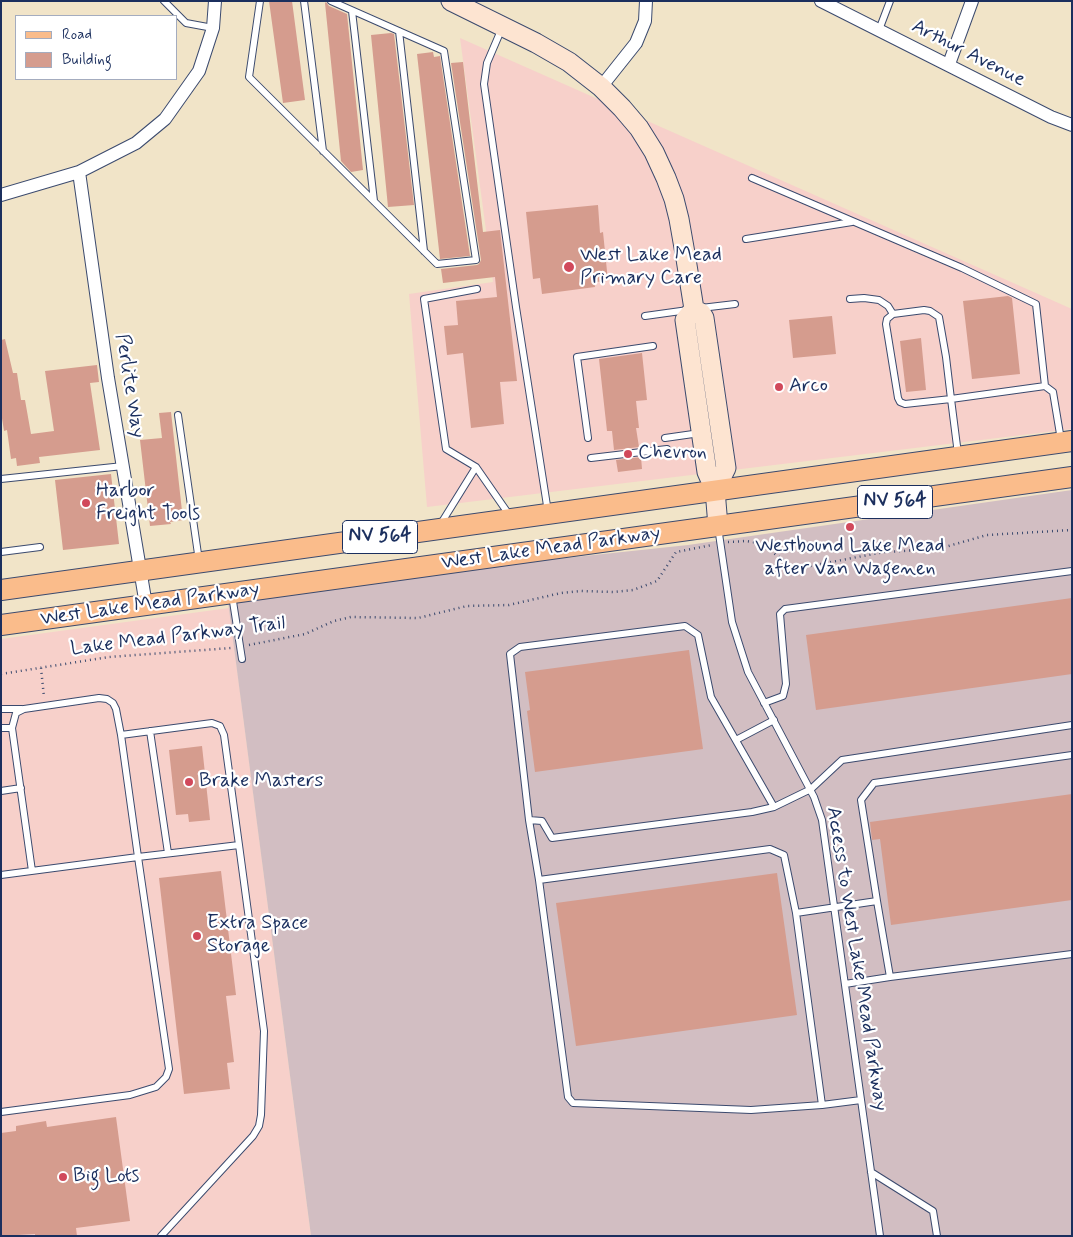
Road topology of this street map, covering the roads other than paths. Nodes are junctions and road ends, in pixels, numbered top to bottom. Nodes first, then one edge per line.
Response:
1 (164, 1) edge
2 (216, 1) edge
3 (260, 1) edge
4 (304, 1) edge
5 (331, 1) edge
6 (451, 1) edge
7 (646, 1) edge
8 (821, 1) edge
9 (890, 1) edge
10 (972, 1) edge
11 (352, 11) junction
12 (503, 26) junction
13 (213, 28) junction
14 (879, 30) junction
15 (399, 32) junction
16 (949, 64) junction
17 (601, 87) junction
18 (1072, 125) edge
19 (323, 151) junction
20 (79, 172) junction
21 (752, 178) dead end
22 (1, 195) edge
23 (374, 201) junction
24 (853, 222) junction
25 (746, 239) dead end
26 (424, 251) junction
27 (477, 289) dead end
28 (850, 299) dead end
29 (734, 304) dead end
30 (694, 309) junction
31 (893, 314) junction
32 (645, 316) dead end
33 (653, 346) dead end
34 (1045, 386) junction
35 (951, 399) junction
36 (178, 415) dead end
37 (701, 433) junction
38 (588, 438) dead end
39 (666, 438) dead end
40 (1067, 442) edge
41 (667, 449) dead end
42 (958, 457) junction
43 (591, 458) dead end
44 (123, 466) junction
45 (476, 467) junction
46 (1072, 477) edge
47 (1, 479) edge
48 (715, 490) junction
49 (548, 514) junction
50 (512, 519) junction
51 (438, 529) junction
52 (719, 535) junction
53 (40, 547) dead end
54 (1, 552) edge
55 (199, 562) junction
56 (141, 570) junction
57 (1072, 572) edge
58 (1, 590) edge
59 (232, 593) junction
60 (146, 605) junction
61 (1, 626) edge
62 (242, 659) dead end
63 (764, 703) junction
64 (1, 709) edge
65 (24, 709) junction
66 (774, 720) junction
67 (1072, 726) edge
68 (1, 728) edge
69 (12, 728) junction
70 (150, 731) junction
71 (120, 735) junction
72 (736, 740) junction
73 (1072, 755) edge
74 (21, 788) junction
75 (810, 789) junction
76 (1, 791) edge
77 (774, 806) junction
78 (529, 820) junction
79 (239, 845) junction
80 (168, 854) junction
81 (138, 857) junction
82 (32, 871) junction
83 (1, 875) edge
84 (539, 880) junction
85 (877, 901) junction
86 (835, 906) junction
87 (796, 912) junction
88 (1072, 954) edge
89 (890, 977) junction
90 (845, 984) junction
91 (861, 1100) junction
92 (822, 1106) junction
93 (1, 1112) edge
94 (871, 1172) junction
95 (162, 1236) edge
96 (880, 1236) edge
97 (936, 1236) edge

1 - 13 lane
2 - 13 street
3 - 19 lane
4 - 19 lane
5 - 11 lane
6 - 12 main road
7 - 17 street
8 - 14 street, Arthur Avenue
9 - 14 lane
10 - 16 street
11 - 15 lane
11 - 23 lane
12 - 17 main road
12 - 49 lane
13 - 20 street
14 - 16 street, Arthur Avenue
15 - 26 lane
15 - 26 lane
16 - 18 street, Arthur Avenue
17 - 30 main road
19 - 23 lane
20 - 22 street
20 - 44 street, Perlite Way
21 - 24 lane
23 - 26 lane
24 - 25 lane
24 - 34 lane
27 - 45 lane
28 - 31 lane
29 - 30 lane
30 - 32 lane
30 - 37 main road
30 - 48 main road
31 - 35 lane
31 - 35 lane
33 - 38 lane
34 - 35 lane
34 - 40 lane
35 - 42 lane
36 - 55 lane
37 - 39 lane
37 - 48 main road
40 - 42 main road, West Lake Mead Parkway / NV 564
41 - 43 lane
42 - 48 main road, West Lake Mead Parkway / NV 564
44 - 47 lane
44 - 56 street, Perlite Way
45 - 50 lane
45 - 51 lane
46 - 52 main road, West Lake Mead Parkway / NV 564
48 - 49 main road, West Lake Mead Parkway / NV 564
48 - 52 main road
49 - 50 main road, West Lake Mead Parkway / NV 564
50 - 51 main road, West Lake Mead Parkway / NV 564
51 - 55 main road, West Lake Mead Parkway / NV 564
52 - 59 main road, West Lake Mead Parkway / NV 564
52 - 63 lane, Access to West Lake Mead Parkway
53 - 54 lane
55 - 56 main road, West Lake Mead Parkway / NV 564
56 - 58 main road, West Lake Mead Parkway / NV 564
56 - 60 street, Perlite Way
57 - 63 lane
59 - 60 main road, West Lake Mead Parkway / NV 564
59 - 62 lane
60 - 61 main road, West Lake Mead Parkway / NV 564
63 - 66 lane, Access to West Lake Mead Parkway
64 - 65 lane
65 - 69 lane
65 - 71 lane
66 - 72 lane
66 - 75 lane, Access to West Lake Mead Parkway
67 - 75 lane
68 - 69 lane
69 - 74 lane
70 - 71 lane
70 - 79 lane
70 - 80 lane
71 - 81 lane
72 - 77 lane
72 - 78 lane
73 - 85 lane
74 - 76 lane
74 - 82 lane
75 - 77 lane
75 - 86 lane, Access to West Lake Mead Parkway
77 - 78 lane
78 - 84 lane
79 - 80 lane
79 - 95 lane
80 - 81 lane
81 - 82 lane
81 - 93 lane
82 - 83 lane
84 - 87 lane
84 - 92 lane
85 - 86 lane
85 - 89 lane
86 - 87 lane
86 - 90 lane, Access to West Lake Mead Parkway
87 - 92 lane
88 - 89 lane
89 - 90 lane
90 - 91 lane, Access to West Lake Mead Parkway
91 - 92 lane
91 - 94 lane, Access to West Lake Mead Parkway
94 - 96 lane, Access to West Lake Mead Parkway
94 - 97 lane

